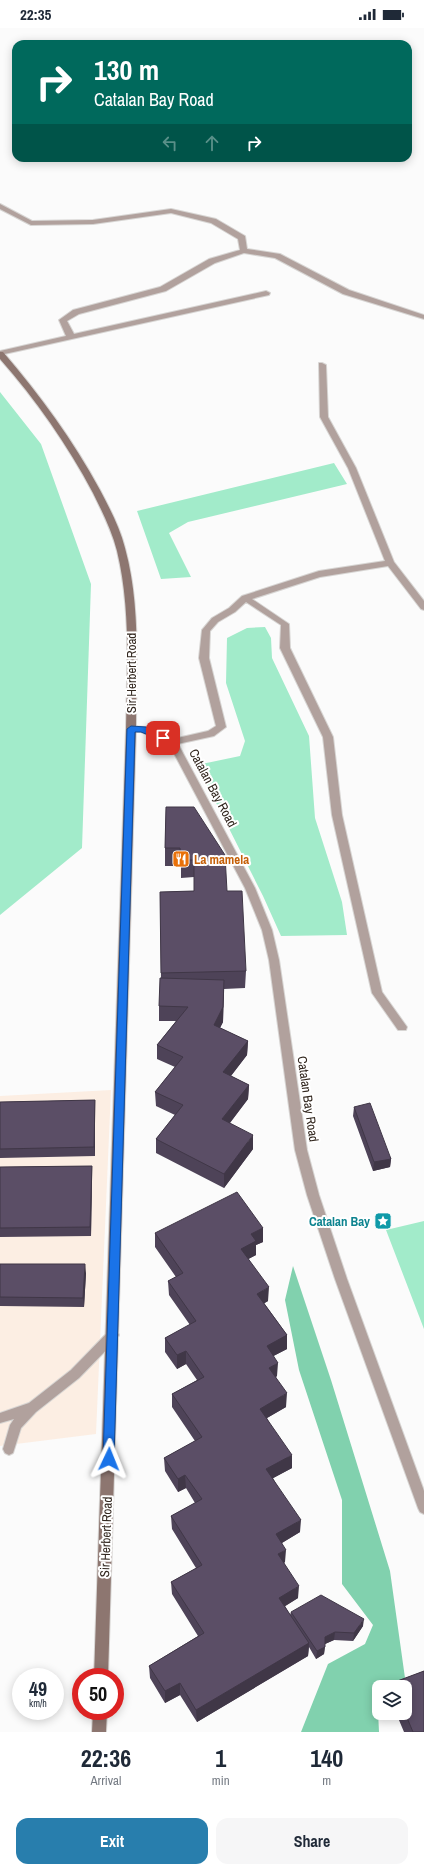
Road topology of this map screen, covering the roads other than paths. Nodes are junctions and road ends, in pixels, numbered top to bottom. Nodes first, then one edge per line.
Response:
1 (0, 206) edge
2 (244, 251) junction
3 (266, 293) dead end
4 (424, 317) edge
5 (71, 337) junction
6 (0, 354) edge
7 (322, 365) dead end
8 (390, 563) junction
9 (245, 598) junction
10 (424, 607) edge
11 (131, 729) junction
12 (173, 742) junction
13 (402, 1028) dead end
14 (113, 1335) junction
15 (32, 1408) junction
16 (0, 1418) edge
17 (10, 1449) dead end
18 (424, 1508) edge
19 (101, 1668) edge
20 (100, 1720) edge
21 (99, 1732) edge

1 - 2 street
2 - 4 street
2 - 5 street
3 - 5 street
5 - 6 street
6 - 11 main road, Sir Herbert Road
7 - 8 street
8 - 9 street
8 - 10 street
9 - 12 street
9 - 13 street
11 - 12 street, Catalan Bay Road
11 - 14 main road, Sir Herbert Road
12 - 18 street, Catalan Bay Road
14 - 15 street
14 - 19 main road, Sir Herbert Road
15 - 16 street
15 - 17 street
20 - 21 main road

